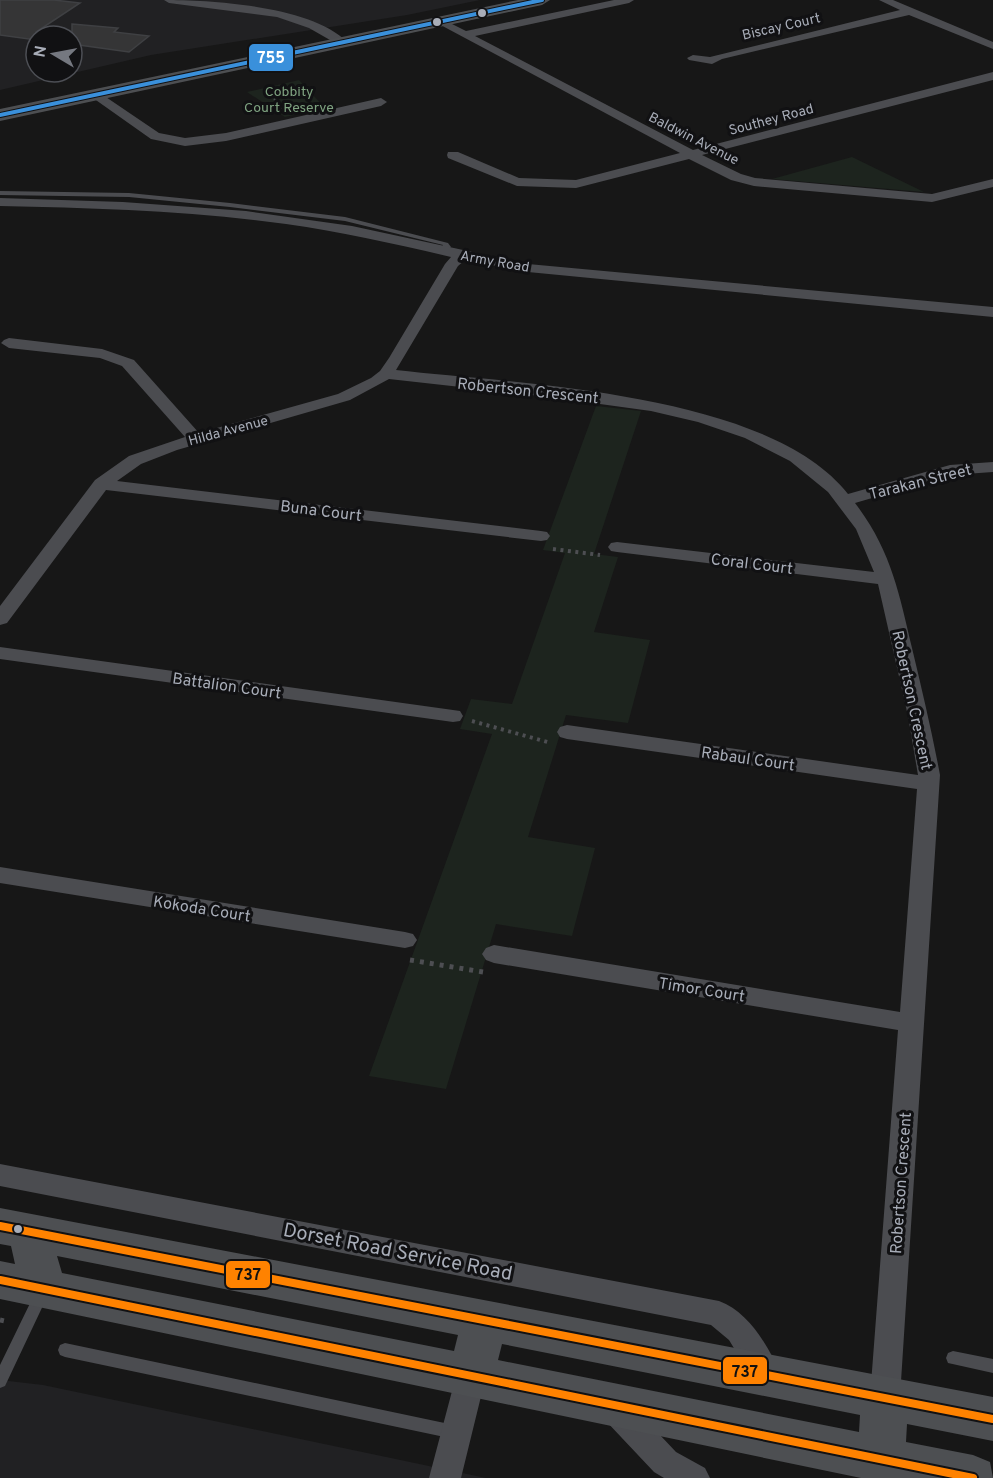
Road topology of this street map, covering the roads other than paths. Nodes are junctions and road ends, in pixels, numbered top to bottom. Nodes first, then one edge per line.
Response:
1 (170, 0) edge
2 (542, 0) edge
3 (629, 0) edge
4 (884, 0) edge
5 (911, 11) junction
6 (440, 22) junction
7 (465, 35) junction
8 (341, 42) junction
9 (993, 46) edge
10 (693, 58) dead end
11 (993, 76) edge
12 (97, 95) junction
13 (381, 102) dead end
14 (0, 115) edge
15 (453, 155) dead end
16 (693, 155) junction
17 (993, 183) edge
18 (0, 193) edge
19 (0, 202) edge
20 (443, 252) junction
21 (461, 256) junction
22 (993, 312) edge
23 (9, 343) dead end
24 (386, 374) junction
25 (196, 438) junction
26 (993, 466) edge
27 (101, 484) junction
28 (847, 500) junction
29 (542, 542) road end
30 (612, 551) road end
31 (886, 579) junction
32 (0, 619) edge
33 (0, 653) edge
34 (453, 716) road end
35 (562, 738) road end
36 (929, 784) junction
37 (0, 876) edge
38 (407, 950) road end
39 (489, 963) road end
40 (911, 1023) junction
41 (0, 1175) edge
42 (15, 1229) edge
43 (0, 1280) edge
44 (44, 1289) junction
45 (485, 1319) junction
46 (66, 1350) dead end
47 (953, 1358) dead end
48 (993, 1366) edge
49 (766, 1374) junction
50 (471, 1376) junction
51 (0, 1381) edge
52 (885, 1398) junction
53 (611, 1404) junction
54 (993, 1419) edge
55 (457, 1433) junction
56 (881, 1460) junction
57 (445, 1478) edge
58 (694, 1478) edge
59 (973, 1478) edge

1 - 8 street
2 - 6 main road
3 - 7 street
4 - 5 street
5 - 9 street
5 - 10 street, Biscay Court
6 - 7 street, Baldwin Avenue
6 - 8 main road
7 - 16 street, Baldwin Avenue
8 - 12 main road
11 - 16 street, Southey Road
12 - 13 street
12 - 14 main road
15 - 16 street, Southey Road
16 - 17 street, Baldwin Avenue
18 - 20 lane
19 - 20 street, Army Road
20 - 21 street, Army Road
21 - 22 street, Army Road
21 - 24 street
23 - 25 street
24 - 25 street, Hilda Avenue
24 - 28 street, Robertson Crescent
25 - 27 street, Hilda Avenue
26 - 28 street, Tarakan Street
27 - 29 street, Buna Court
27 - 32 street, Hilda Avenue
28 - 31 street, Robertson Crescent
30 - 31 street, Coral Court
31 - 36 street, Robertson Crescent
33 - 34 street, Battalion Court
35 - 36 street, Rabaul Court
36 - 40 street, Robertson Crescent
37 - 38 street, Kokoda Court
39 - 40 street, Timor Court
40 - 52 street, Robertson Crescent
41 - 49 street, Dorset Road Service Road
42 - 44 main road
42 - 45 main road
43 - 44 main road
44 - 50 main road
44 - 51 lane
45 - 49 main road
45 - 50 main road
46 - 55 lane
47 - 48 lane
49 - 52 main road
50 - 53 main road
50 - 55 street
52 - 54 main road
52 - 56 main road
53 - 56 main road
53 - 58 street
55 - 57 street
56 - 59 main road

